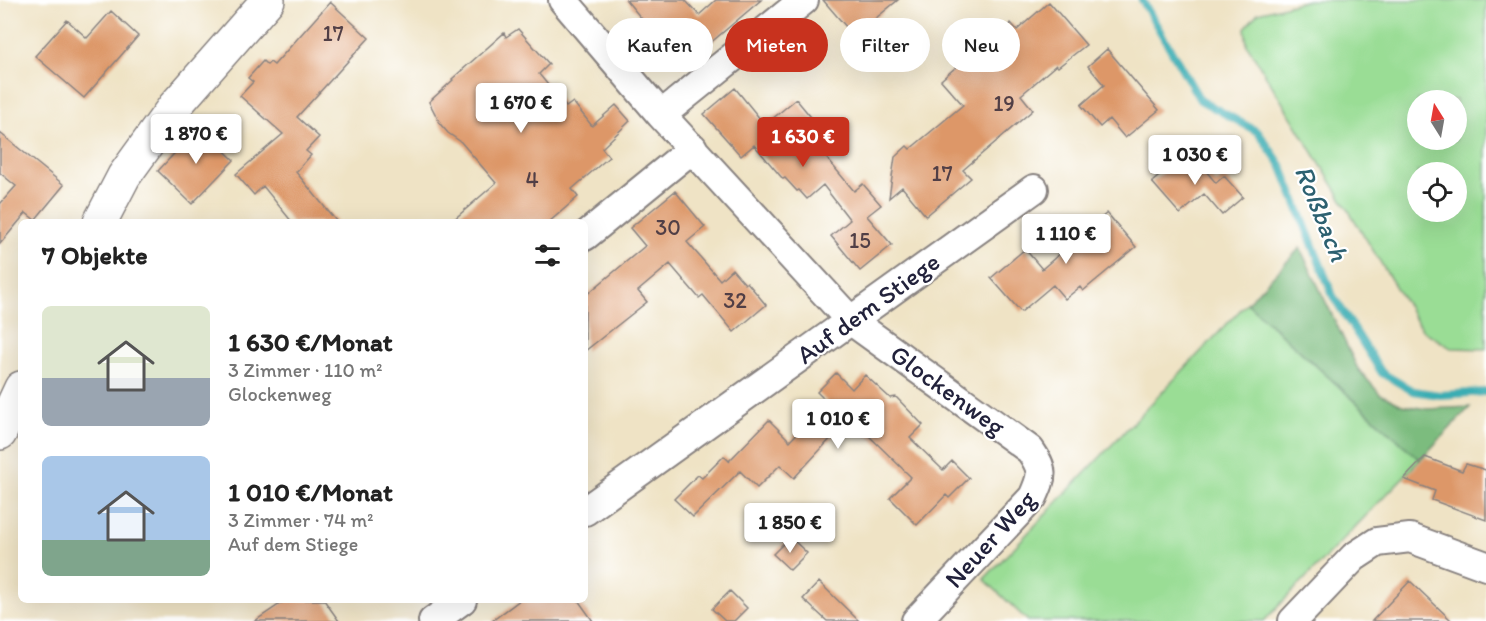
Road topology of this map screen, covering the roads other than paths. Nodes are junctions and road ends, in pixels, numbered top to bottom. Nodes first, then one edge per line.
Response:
1 (268, 0) edge
2 (563, 0) edge
3 (804, 0) edge
4 (661, 115) junction
5 (693, 148) junction
6 (1035, 189) dead end
7 (101, 219) edge
8 (588, 234) edge
9 (850, 320) junction
10 (18, 394) edge
11 (0, 433) edge
12 (1030, 450) joint
13 (588, 509) edge
14 (1486, 566) edge
15 (458, 603) edge
16 (433, 621) edge
17 (916, 621) edge
18 (1293, 621) edge

1 - 7 main road
2 - 4 street, Glockenweg
3 - 4 street
4 - 5 street, Glockenweg
5 - 8 street
5 - 9 street, Glockenweg
6 - 9 street, Auf dem Stiege
9 - 12 street, Glockenweg
9 - 13 street, Auf dem Stiege
10 - 11 main road
12 - 17 street, Neuer Weg
14 - 18 street
15 - 16 street

